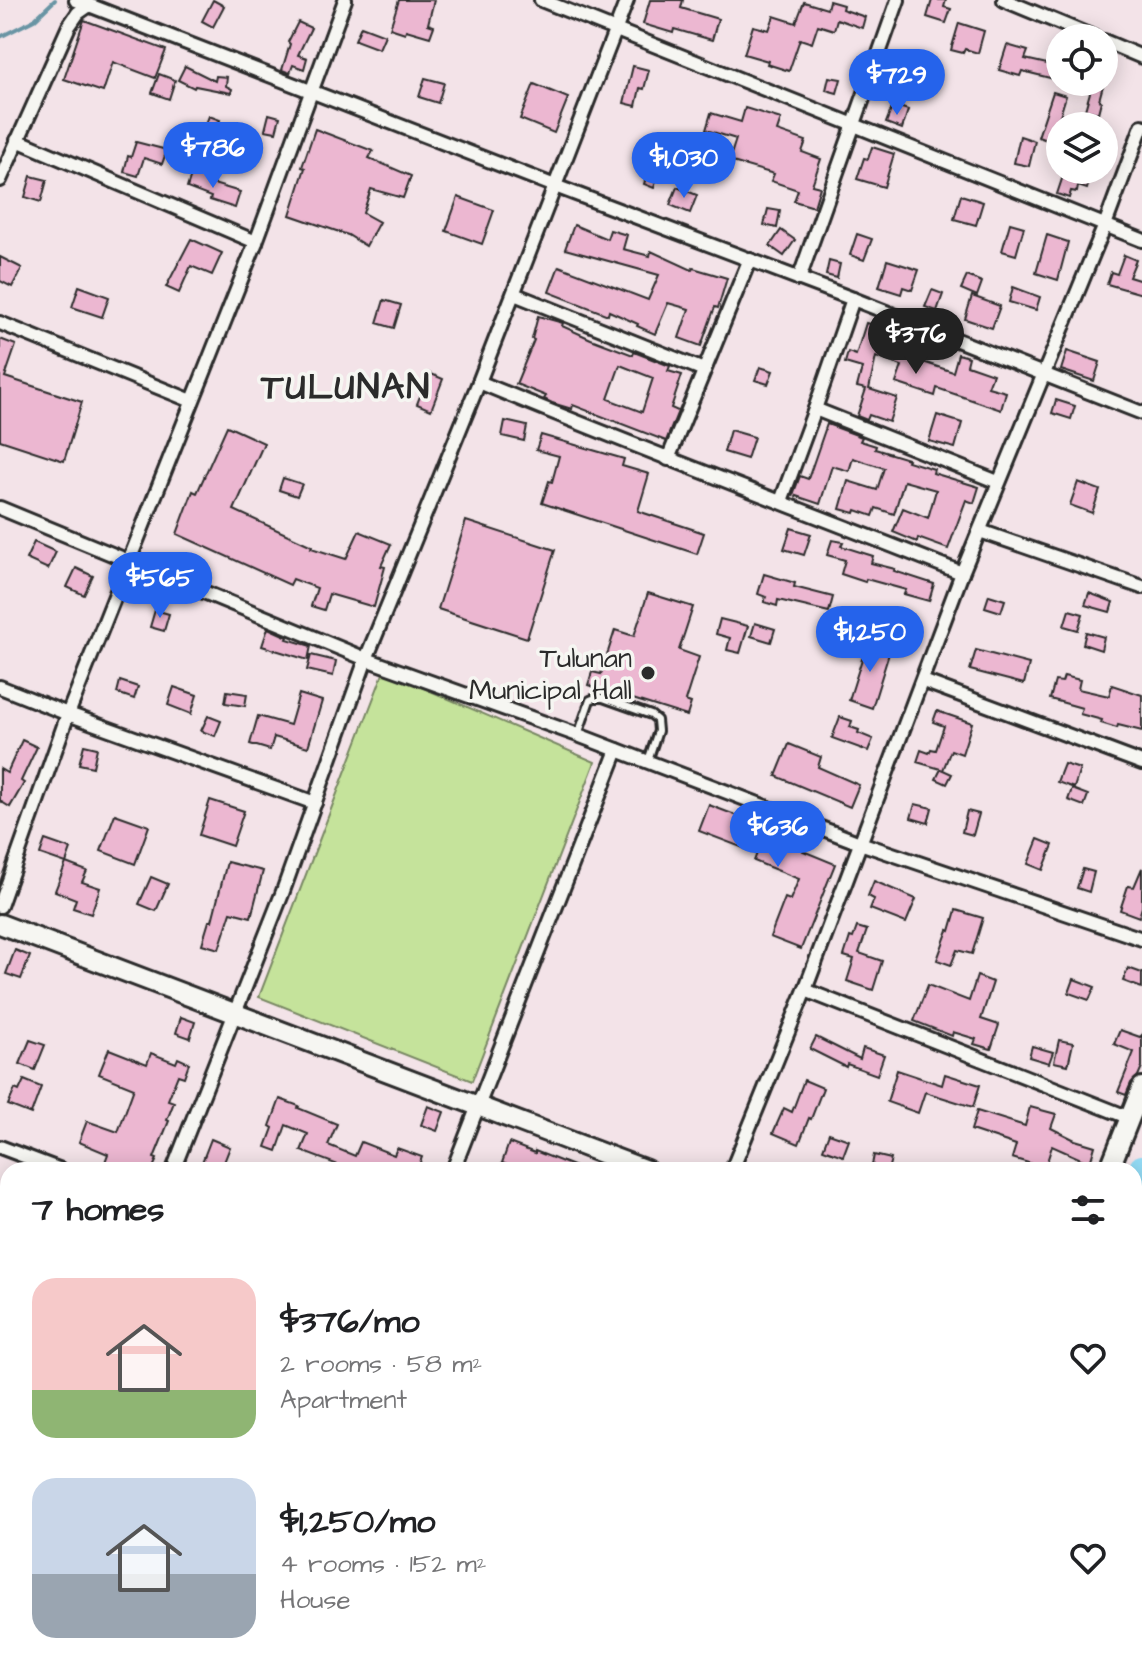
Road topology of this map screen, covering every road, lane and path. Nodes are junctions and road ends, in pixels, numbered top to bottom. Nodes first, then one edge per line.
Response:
1 (345, 0) edge
2 (541, 0) edge
3 (627, 0) edge
4 (898, 0) edge
5 (1004, 0) edge
6 (82, 3) edge
7 (1062, 24) edge
8 (616, 29) junction
9 (1118, 47) edge
10 (1142, 57) edge
11 (312, 91) junction
12 (853, 125) junction
13 (1142, 126) edge
14 (17, 140) junction
15 (0, 180) edge
16 (555, 186) junction
17 (1105, 225) junction
18 (1142, 240) edge
19 (256, 242) junction
20 (749, 261) junction
21 (799, 279) junction
22 (514, 294) junction
23 (853, 299) junction
24 (0, 323) edge
25 (704, 370) junction
26 (1043, 374) junction
27 (479, 382) junction
28 (192, 401) junction
29 (815, 409) junction
30 (1142, 413) edge
31 (668, 459) junction
32 (998, 482) junction
33 (781, 501) junction
34 (0, 508) edge
35 (980, 531) junction
36 (128, 561) junction
37 (962, 573) junction
38 (1142, 587) edge
39 (366, 659) junction
40 (923, 681) junction
41 (0, 687) edge
42 (68, 714) junction
43 (578, 735) junction
44 (617, 750) junction
45 (648, 761) junction
46 (1142, 763) edge
47 (315, 803) junction
48 (860, 843) junction
49 (0, 906) edge
50 (0, 924) edge
51 (1142, 939) edge
52 (805, 990) junction
53 (234, 1013) junction
54 (1142, 1087) edge
55 (478, 1106) junction
56 (1130, 1118) junction
57 (0, 1147) edge
58 (40, 1162) edge
59 (176, 1162) edge
60 (456, 1162) edge
61 (625, 1162) edge
62 (735, 1162) edge
63 (1112, 1162) edge

1 - 11 street
2 - 8 street
3 - 8 street
4 - 12 street
5 - 7 street
6 - 11 street
6 - 14 street
8 - 12 street
8 - 16 street
9 - 10 street
11 - 16 street
11 - 19 street
12 - 17 street
12 - 21 street
13 - 17 street
14 - 15 street
14 - 19 street
16 - 20 street
16 - 22 street
17 - 18 street
17 - 26 street
19 - 28 street
20 - 21 street
20 - 25 street
21 - 23 street
22 - 25 street
22 - 27 street
23 - 26 street
23 - 29 street
24 - 28 street
25 - 31 street
26 - 30 street
26 - 32 street
27 - 31 street
27 - 39 street
28 - 36 street
29 - 32 street
29 - 33 street
31 - 33 street
32 - 35 street
33 - 37 street
34 - 36 street
35 - 37 street
35 - 38 street
36 - 39 street
36 - 42 street
37 - 40 street
39 - 43 street
39 - 47 street
40 - 46 street
40 - 48 street
41 - 42 street
42 - 47 street
42 - 49 street
43 - 44 street
43 - 45 lane
44 - 45 street
44 - 55 street
45 - 48 street
47 - 53 street
48 - 51 street
48 - 52 street
50 - 53 main road
52 - 56 street
52 - 62 street
53 - 55 main road
53 - 59 street
54 - 56 main road
55 - 60 street
55 - 61 main road
56 - 63 main road
57 - 58 street

